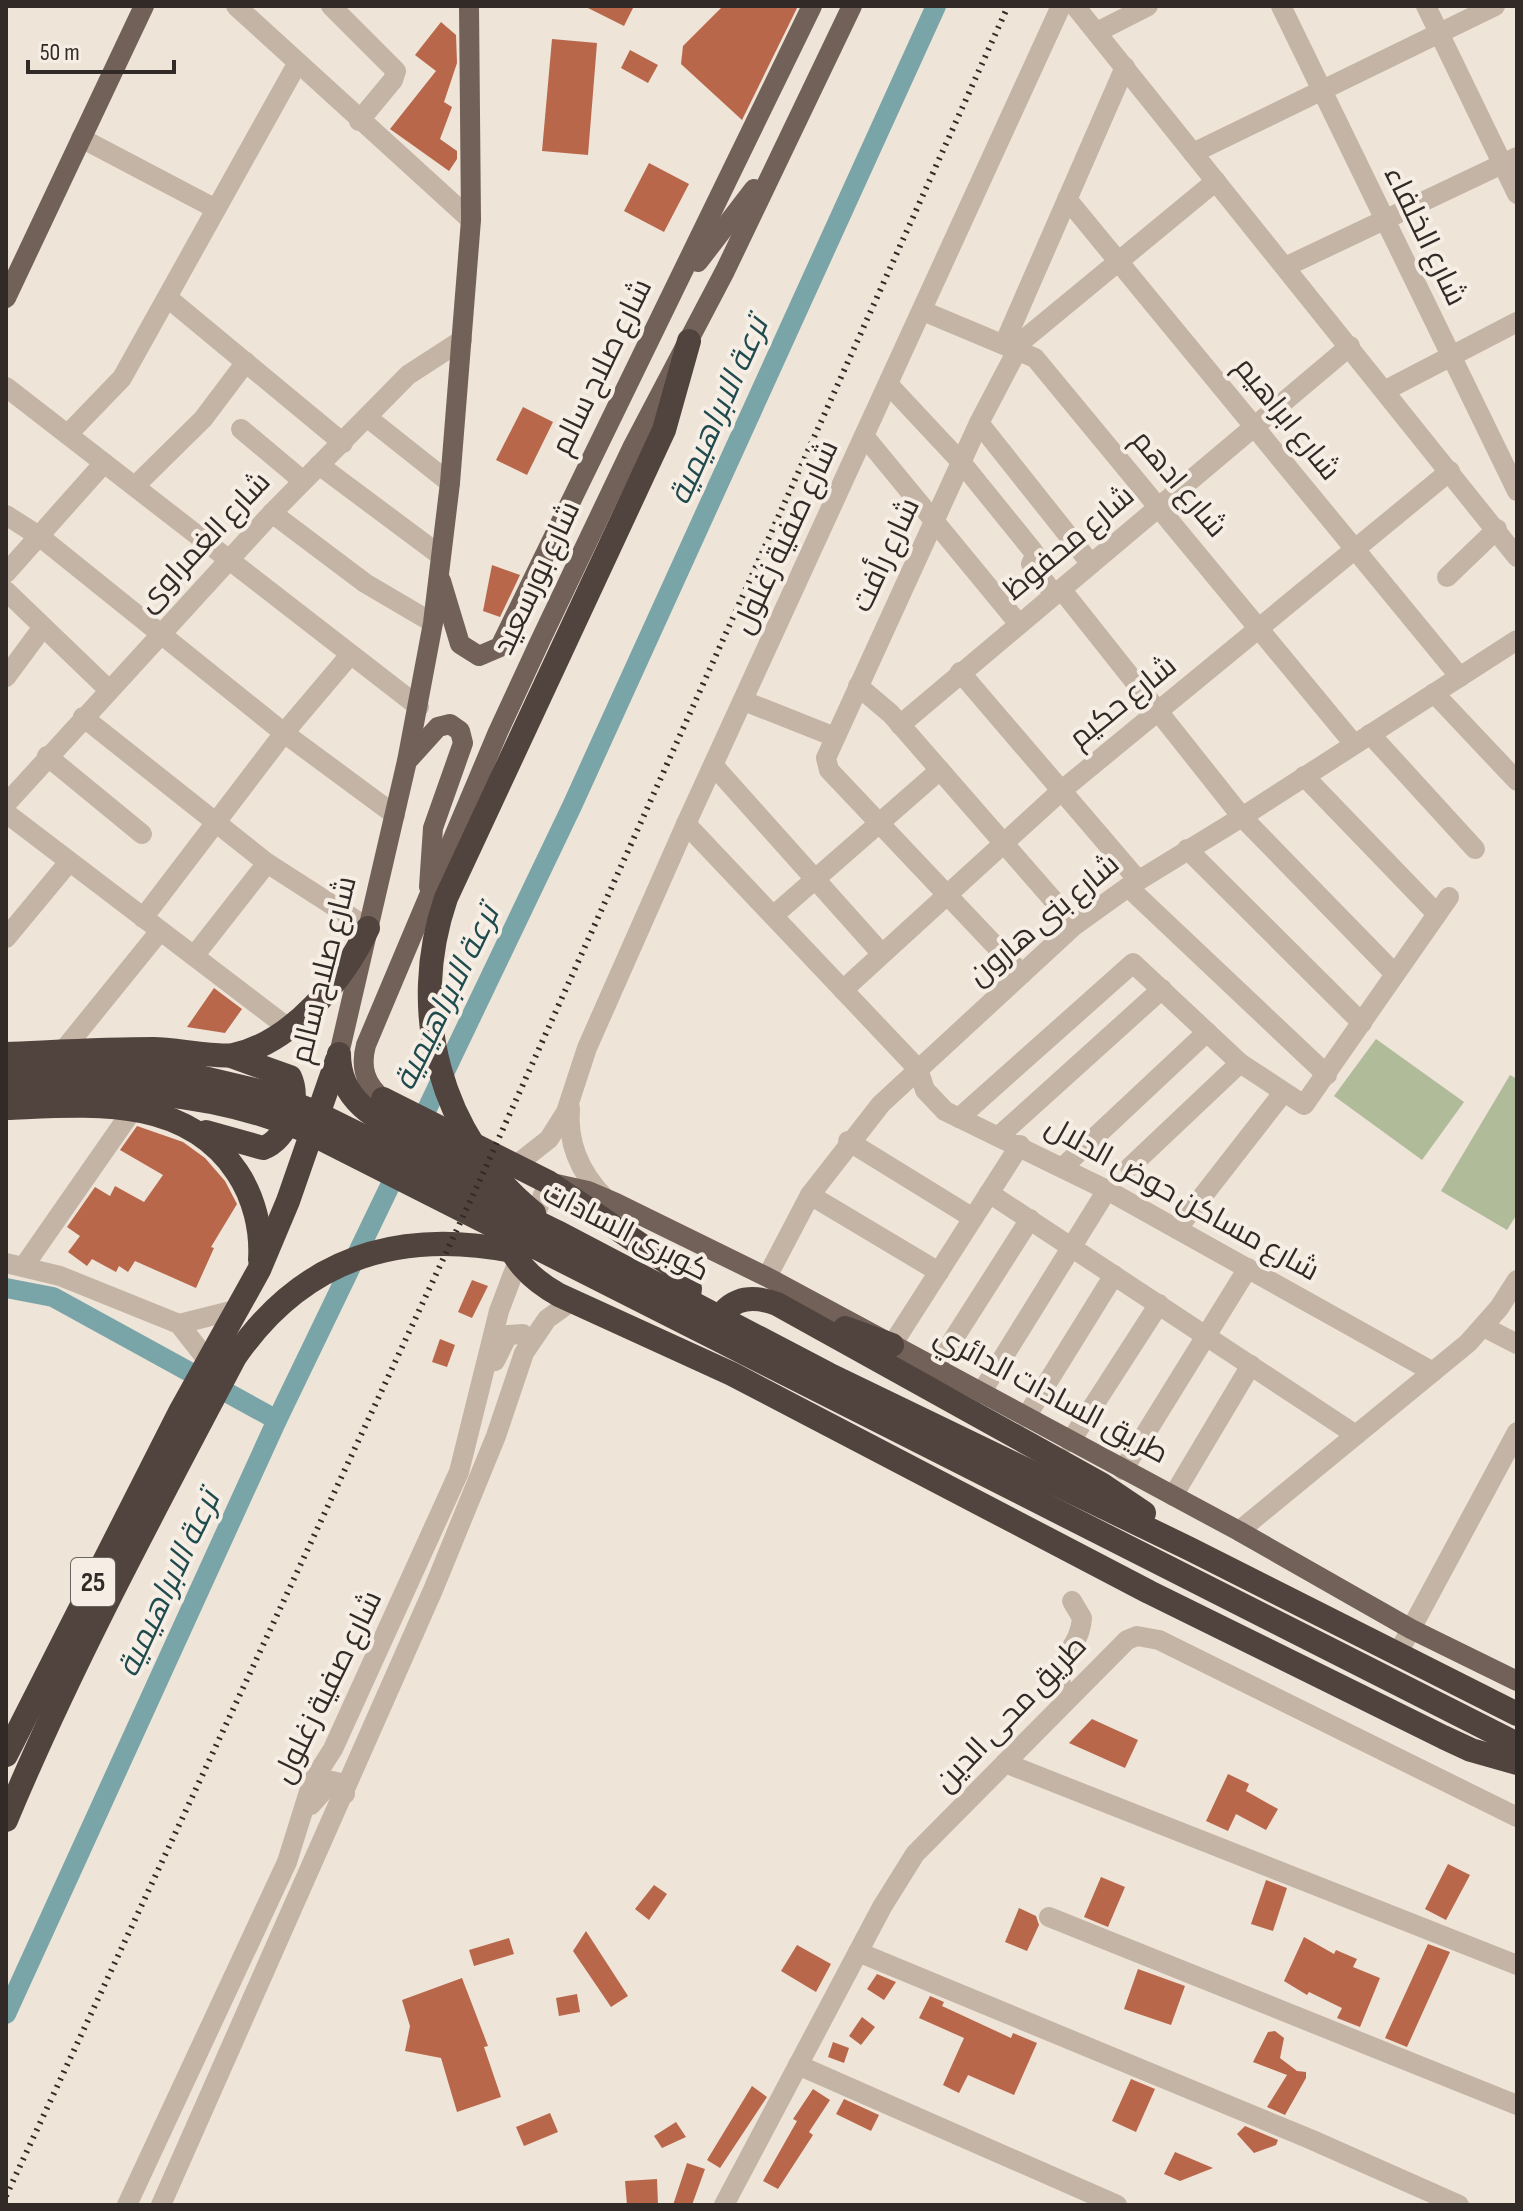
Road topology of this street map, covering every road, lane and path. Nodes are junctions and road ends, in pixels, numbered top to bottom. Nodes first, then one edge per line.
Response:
1 (144, 6) edge
2 (236, 6) edge
3 (331, 6) edge
4 (469, 6) edge
5 (812, 6) edge
6 (852, 6) edge
7 (1061, 6) edge
8 (1075, 6) edge
9 (1148, 6) edge
10 (1281, 6) edge
11 (1426, 6) edge
12 (1495, 6) edge
13 (1097, 32) junction
14 (1439, 33) junction
15 (297, 64) junction
16 (1125, 67) junction
17 (1321, 90) junction
18 (359, 121) junction
19 (792, 128) junction
20 (81, 138) junction
21 (1193, 153) junction
22 (1509, 160) edge
23 (1216, 181) junction
24 (1517, 194) edge
25 (1067, 199) junction
26 (216, 209) junction
27 (471, 220) junction
28 (1383, 220) junction
29 (1118, 261) junction
30 (1285, 267) junction
31 (679, 283) junction
32 (6, 298) edge
33 (168, 298) junction
34 (923, 311) junction
35 (1517, 322) edge
36 (462, 340) junction
37 (689, 341) junction
38 (1010, 346) junction
39 (1350, 346) junction
40 (1450, 355) junction
41 (246, 362) junction
42 (889, 385) junction
43 (6, 387) edge
44 (1386, 390) junction
45 (368, 418) junction
46 (979, 423) junction
47 (1254, 427) junction
48 (241, 429) dead end
49 (69, 433) junction
50 (865, 437) junction
51 (343, 443) junction
52 (961, 462) junction
53 (104, 463) junction
54 (319, 465) junction
55 (1450, 471) junction
56 (303, 481) junction
57 (450, 483) junction
58 (135, 486) junction
59 (1517, 491) edge
60 (1158, 507) junction
61 (272, 513) junction
62 (6, 515) edge
63 (935, 519) junction
64 (39, 536) junction
65 (1510, 542) edge
66 (1355, 549) junction
67 (226, 560) junction
68 (1091, 564) junction
69 (440, 565) junction
70 (6, 573) edge
71 (1447, 577) dead end
72 (6, 591) edge
73 (1058, 592) junction
74 (433, 623) junction
75 (1019, 624) junction
76 (43, 627) junction
77 (1259, 629) junction
78 (159, 634) junction
79 (1514, 647) edge
80 (350, 655) junction
81 (960, 672) junction
82 (6, 677) edge
83 (1460, 677) junction
84 (858, 686) junction
85 (108, 689) junction
86 (1434, 693) junction
87 (744, 701) junction
88 (419, 707) junction
89 (1159, 712) junction
90 (83, 717) junction
91 (900, 725) junction
92 (284, 733) junction
93 (835, 737) junction
94 (1362, 739) junction
95 (47, 756) junction
96 (407, 761) junction
97 (714, 766) junction
98 (940, 770) junction
99 (1304, 776) junction
100 (1517, 781) edge
101 (1061, 791) junction
102 (6, 804) edge
103 (6, 813) edge
104 (395, 815) junction
105 (1242, 817) junction
106 (880, 822) junction
107 (215, 823) junction
108 (686, 824) junction
109 (142, 834) dead end
110 (1003, 843) junction
111 (1187, 849) junction
112 (1475, 849) dead end
113 (69, 862) junction
114 (267, 863) junction
115 (815, 879) junction
116 (1133, 883) junction
117 (429, 895) junction
118 (947, 895) junction
119 (773, 916) junction
120 (151, 924) junction
121 (1075, 925) junction
122 (368, 928) junction
123 (6, 938) edge
124 (882, 954) junction
125 (194, 956) junction
126 (1022, 974) junction
127 (1395, 974) junction
128 (1162, 989) junction
129 (843, 990) junction
130 (1362, 1023) junction
131 (287, 1027) junction
132 (1207, 1032) junction
133 (62, 1052) junction
134 (6, 1054) edge
135 (339, 1054) junction
136 (231, 1056) junction
137 (1240, 1063) junction
138 (918, 1069) junction
139 (6, 1072) edge
140 (1327, 1075) junction
141 (138, 1089) junction
142 (6, 1091) edge
143 (1283, 1093) junction
144 (572, 1096) junction
145 (6, 1108) edge
146 (379, 1108) junction
147 (959, 1118) junction
148 (192, 1128) junction
149 (999, 1136) junction
150 (848, 1141) junction
151 (448, 1143) junction
152 (1020, 1145) junction
153 (516, 1165) junction
154 (1063, 1167) junction
155 (1130, 1167) dead end
156 (548, 1182) junction
157 (1107, 1190) junction
158 (989, 1193) junction
159 (810, 1195) junction
160 (605, 1198) junction
161 (973, 1218) junction
162 (1030, 1219) junction
163 (1177, 1229) junction
164 (557, 1232) junction
165 (1072, 1247) junction
166 (563, 1263) junction
167 (15, 1265) edge
168 (519, 1265) junction
169 (1248, 1268) junction
170 (259, 1270) junction
171 (939, 1272) junction
172 (1114, 1275) junction
173 (767, 1277) junction
174 (1517, 1280) edge
175 (572, 1301) junction
176 (777, 1304) junction
177 (1159, 1304) junction
178 (239, 1309) junction
179 (179, 1324) junction
180 (1484, 1327) junction
181 (646, 1335) junction
182 (1206, 1336) junction
183 (530, 1341) junction
184 (1517, 1344) edge
185 (892, 1345) junction
186 (208, 1361) junction
187 (1251, 1365) junction
188 (935, 1368) junction
189 (1433, 1372) junction
190 (732, 1374) junction
191 (484, 1378) junction
192 (825, 1384) junction
193 (981, 1393) junction
194 (1026, 1417) junction
195 (1517, 1432) edge
196 (1356, 1435) junction
197 (1070, 1442) junction
198 (1123, 1470) junction
199 (1173, 1496) junction
200 (1239, 1531) junction
201 (1190, 1549) junction
202 (1072, 1601) dead end
203 (1411, 1629) junction
204 (1398, 1653) junction
205 (1517, 1681) edge
206 (1066, 1700) junction
207 (1517, 1714) edge
208 (1517, 1744) edge
209 (6, 1755) edge
210 (1005, 1763) junction
211 (1517, 1763) edge
212 (345, 1794) junction
213 (302, 1815) junction
214 (1517, 1817) edge
215 (6, 1820) edge
216 (1049, 1917) dead end
217 (858, 1952) junction
218 (1517, 1965) edge
219 (798, 2065) junction
220 (1517, 2105) edge
221 (129, 2203) edge
222 (161, 2205) edge
223 (724, 2205) edge
224 (1117, 2205) edge
225 (1459, 2205) edge

1 - 20 main road
2 - 15 street
3 - 18 street
4 - 27 main road, شارع صلاح سالم
5 - 31 main road, شارع صلاح سالم
6 - 19 main road, شارع بورسعيد
7 - 34 street, شارع صفية زغلول
8 - 13 street
9 - 13 street
10 - 17 street, شارع الخلفاء
11 - 14 street
12 - 14 street
13 - 16 street
14 - 17 street
14 - 22 street
15 - 18 street
15 - 26 street
16 - 21 street
16 - 25 street
17 - 21 street
17 - 28 street, شارع الخلفاء
18 - 27 street
19 - 31 main road
19 - 37 main road, شارع بورسعيد
20 - 26 street
20 - 32 main road
21 - 23 street
22 - 24 street
22 - 28 street
23 - 29 street, شارع رأفت
23 - 30 street
25 - 29 street, شارع ابراهيم
25 - 38 street
26 - 33 street
27 - 36 main road, شارع صلاح سالم
28 - 30 street
28 - 40 street, شارع الخلفاء
29 - 38 street, شارع رأفت
29 - 47 street, شارع ابراهيم
30 - 39 street
31 - 69 main road, شارع صلاح سالم
33 - 41 street
33 - 49 street
34 - 38 street, شارع ادهم
34 - 42 street, شارع صفية زغلول
35 - 40 street
36 - 45 street, شارع الغمراوى
36 - 57 main road, شارع صلاح سالم
37 - 117 main road, شارع بورسعيد
37 - 164 highway
38 - 46 street, شارع رأفت
38 - 60 street, شارع ادهم
39 - 44 street
39 - 47 street, شارع محفوظ
40 - 44 street
40 - 59 street, شارع الخلفاء
41 - 51 street
41 - 58 street
42 - 50 street, شارع صفية زغلول
42 - 52 street
43 - 49 street
44 - 55 street
45 - 51 street, شارع الغمراوى
45 - 57 street
46 - 52 street, شارع رأفت
46 - 68 street
47 - 60 street, شارع محفوظ
47 - 66 street, شارع ابراهيم
48 - 56 street
49 - 53 street
50 - 63 street
50 - 87 street, شارع صفية زغلول
51 - 54 street, شارع الغمراوى
52 - 63 street, شارع رأفت
52 - 73 street
53 - 58 street
53 - 64 street
54 - 56 street, شارع الغمراوى
54 - 69 street
55 - 65 street
55 - 66 street, شارع حكيم
56 - 61 street, شارع الغمراوى
57 - 69 main road, شارع صلاح سالم
58 - 67 street
60 - 68 street, شارع محفوظ
60 - 77 street, شارع ادهم
61 - 67 street, شارع الغمراوى
61 - 74 street
62 - 64 street
63 - 75 street
63 - 84 street, شارع رأفت
64 - 70 street
64 - 78 street
65 - 71 street
66 - 77 street, شارع حكيم
66 - 83 street, شارع ابراهيم
67 - 78 street, شارع الغمراوى
67 - 80 street
68 - 73 street, شارع محفوظ
69 - 74 main road, شارع صلاح سالم
72 - 76 street
73 - 75 street, شارع محفوظ
73 - 89 street
74 - 88 main road, شارع صلاح سالم
75 - 81 street, شارع محفوظ
76 - 82 street
76 - 85 street
77 - 89 street, شارع حكيم
77 - 94 street, شارع ادهم
78 - 85 street, شارع الغمراوى
78 - 92 street
79 - 83 street, شارع بنى هارون
80 - 88 street
80 - 92 street
81 - 91 street, شارع محفوظ
81 - 101 street
83 - 86 street, شارع بنى هارون
84 - 91 street
84 - 93 street, شارع رأفت
85 - 90 street, شارع الغمراوى
86 - 94 street, شارع بنى هارون
86 - 100 street
87 - 93 street
87 - 97 street, شارع صفية زغلول
88 - 96 main road, شارع صلاح سالم
89 - 101 street, شارع حكيم
89 - 105 street
90 - 95 street, شارع الغمراوى
90 - 107 street
91 - 98 street
92 - 104 street
92 - 107 street
93 - 106 street, شارع رأفت
94 - 99 street, شارع بنى هارون
94 - 112 street, شارع ادهم
95 - 102 street, شارع الغمراوى
95 - 109 street
96 - 104 main road, شارع صلاح سالم
96 - 117 main road
97 - 108 street, شارع صفية زغلول
97 - 115 street
98 - 106 street
98 - 110 street
99 - 105 street, شارع بنى هارون
99 - 127 street
101 - 110 street, شارع حكيم
101 - 116 street
103 - 113 street
104 - 122 main road, شارع صلاح سالم
105 - 111 street, شارع بنى هارون
105 - 127 street
106 - 115 street
106 - 118 street, شارع رأفت
107 - 114 street
107 - 120 street
108 - 119 street, شارع مساكن حوض الدلال
108 - 144 street, شارع صفية زغلول
110 - 118 street, شارع حكيم
110 - 121 street
111 - 116 street, شارع بنى هارون
111 - 130 street
113 - 120 street
113 - 123 street
114 - 122 street
114 - 125 street
115 - 119 street
115 - 124 street
116 - 121 street, شارع بنى هارون
116 - 140 street
117 - 146 main road, شارع بورسعيد
118 - 124 street, شارع حكيم
118 - 126 street, شارع رأفت
119 - 129 street, شارع مساكن حوض الدلال
120 - 125 street
120 - 133 street
121 - 126 street, شارع بنى هارون
122 - 131 highway
122 - 135 main road, شارع صلاح سالم
124 - 129 street, شارع حكيم
125 - 131 street
126 - 138 street, شارع بنى هارون
127 - 130 street
128 - 132 street
128 - 147 street
128 - 149 street
129 - 138 street, شارع مساكن حوض الدلال
130 - 140 street
131 - 136 highway
132 - 137 street
132 - 154 street
133 - 134 highway
133 - 136 highway
135 - 146 highway
135 - 170 highway, شارع صلاح سالم
136 - 148 highway
137 - 143 street
137 - 155 street
138 - 147 street, شارع مساكن حوض الدلال
138 - 150 street, شارع بنى هارون
139 - 141 highway, كوبرى السادات
140 - 143 street
141 - 142 highway, كوبرى السادات
141 - 145 highway
141 - 148 highway
141 - 164 highway, كوبرى السادات
141 - 166 highway, كوبرى السادات
141 - 167 street
143 - 163 street
144 - 153 street, شارع صفية زغلول
144 - 160 street, شارع صفية زغلول
146 - 151 highway
147 - 149 street, شارع مساكن حوض الدلال
148 - 170 highway
149 - 152 street, شارع مساكن حوض الدلال
150 - 159 street, شارع بنى هارون
150 - 161 street
151 - 153 highway
151 - 168 highway
152 - 154 street, شارع مساكن حوض الدلال
152 - 158 street
153 - 156 highway
154 - 157 street, شارع مساكن حوض الدلال
156 - 160 main road, طريق السادات الدائري
156 - 168 street, شارع صفية زغلول
156 - 181 highway
157 - 163 street, شارع مساكن حوض الدلال
157 - 165 street
158 - 161 street
158 - 162 street
159 - 171 street
159 - 173 street, شارع بنى هارون
160 - 173 main road, طريق السادات الدائري
161 - 171 street
162 - 165 street
162 - 188 street
163 - 169 street, شارع مساكن حوض الدلال
164 - 192 highway, كوبرى السادات
165 - 172 street
165 - 193 street
166 - 192 highway, كوبرى السادات
166 - 215 highway, كوبرى السادات
167 - 179 street
168 - 175 highway
168 - 191 street, شارع صفية زغلول
169 - 182 street
169 - 189 street, شارع مساكن حوض الدلال
170 - 178 highway, شارع صلاح سالم
171 - 185 street
172 - 177 street
172 - 194 street
173 - 185 main road, طريق السادات الدائري
174 - 180 street
175 - 181 highway
175 - 183 street, شارع صفية زغلول
176 - 185 highway
176 - 190 highway
176 - 201 highway
177 - 182 street
177 - 197 street
178 - 179 street
178 - 186 highway, شارع صلاح سالم
179 - 186 street
180 - 184 street
180 - 189 street
181 - 190 highway
182 - 187 street
182 - 198 street
183 - 191 street
183 - 212 street, شارع صفية زغلول
185 - 188 main road, طريق السادات الدائري
186 - 209 highway, شارع صلاح سالم / 25
187 - 196 street
187 - 199 street
188 - 193 main road, طريق السادات الدائري
189 - 196 street
190 - 211 highway
191 - 213 street, شارع صفية زغلول
192 - 201 highway, كوبرى السادات
192 - 208 highway, كوبرى السادات
193 - 194 main road, طريق السادات الدائري
194 - 197 main road, طريق السادات الدائري
195 - 203 street
196 - 200 street
197 - 198 main road, طريق السادات الدائري
198 - 199 main road, طريق السادات الدائري
199 - 200 main road, طريق السادات الدائري
200 - 203 main road, طريق السادات الدائري
201 - 204 highway
202 - 206 street
203 - 204 street
203 - 205 main road, طريق السادات الدائري
204 - 207 highway
206 - 210 street, طريق محى الدين
206 - 214 street, طريق محى الدين
210 - 217 street, طريق محى الدين
210 - 218 street
212 - 213 street
212 - 222 street, شارع صفية زغلول
213 - 221 street, شارع صفية زغلول
216 - 220 street
217 - 219 street, طريق محى الدين
217 - 225 street
219 - 223 street, طريق محى الدين
219 - 224 street

